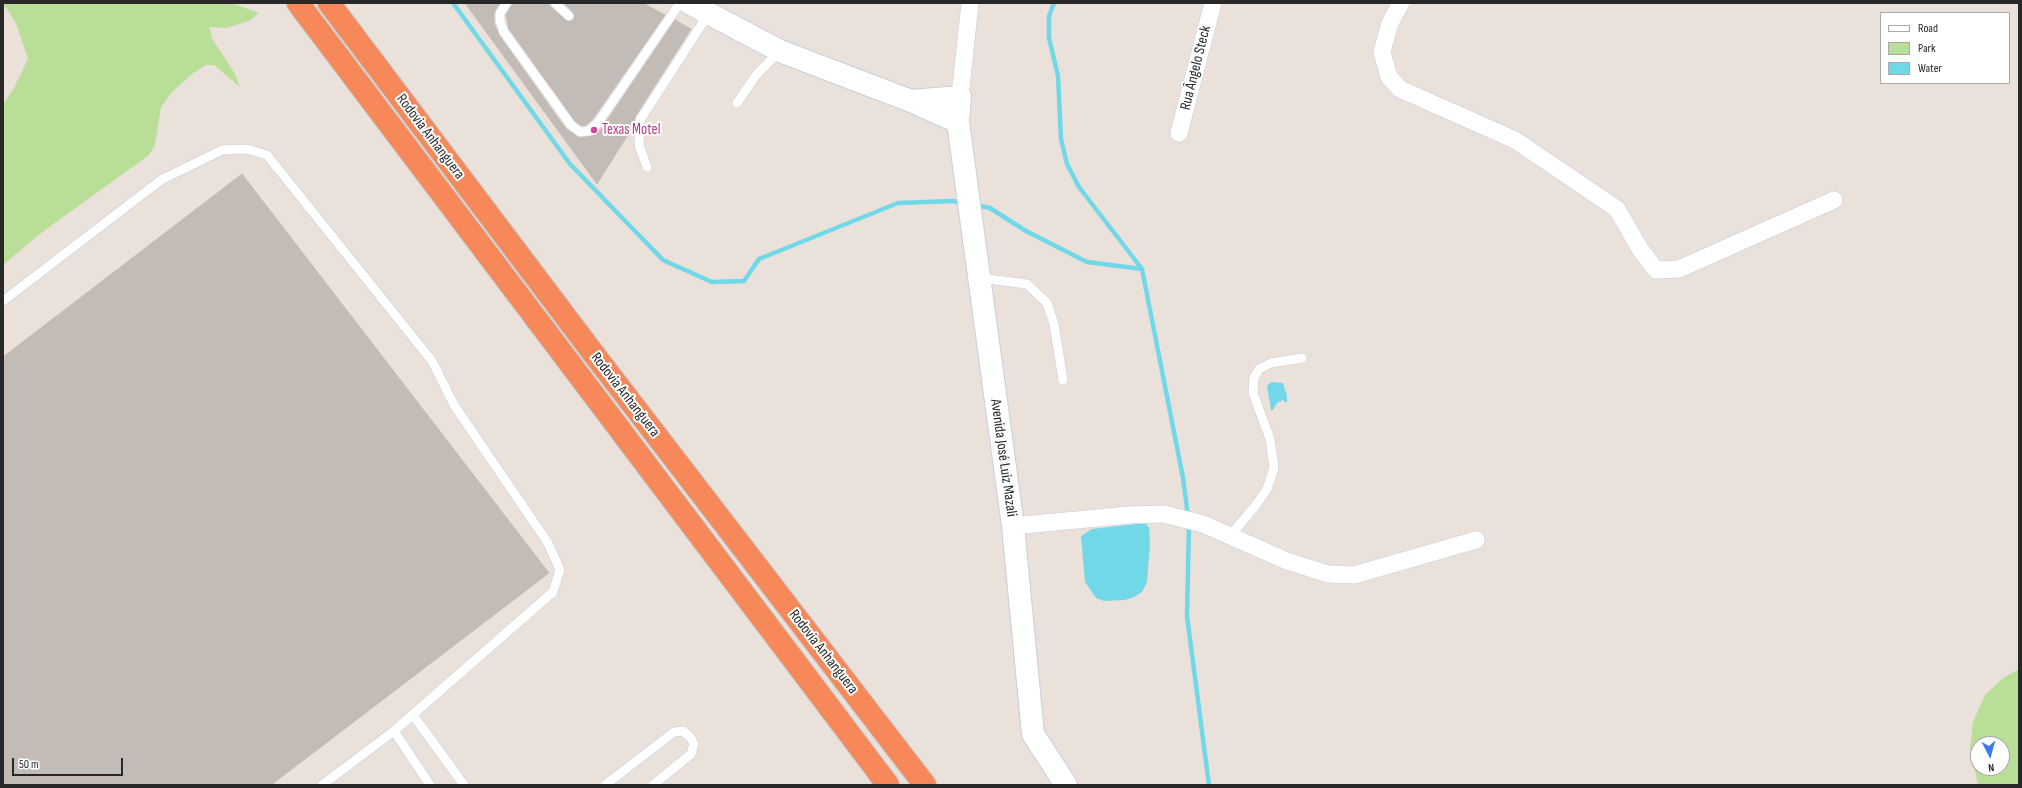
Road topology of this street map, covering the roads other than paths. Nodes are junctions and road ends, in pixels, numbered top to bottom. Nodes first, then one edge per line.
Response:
1 (298, 3) edge
2 (329, 3) edge
3 (507, 3) edge
4 (555, 3) edge
5 (680, 3) edge
6 (689, 3) edge
7 (970, 3) edge
8 (1213, 3) edge
9 (1401, 3) edge
10 (709, 13) junction
11 (569, 16) dead end
12 (780, 51) junction
13 (960, 96) junction
14 (912, 101) junction
15 (737, 103) dead end
16 (958, 122) junction
17 (1179, 133) dead end
18 (647, 167) dead end
19 (1834, 200) dead end
20 (978, 278) junction
21 (3, 301) edge
22 (1302, 358) dead end
23 (1063, 380) dead end
24 (1013, 526) junction
25 (1230, 536) junction
26 (1476, 540) dead end
27 (413, 715) junction
28 (394, 731) junction
29 (322, 785) edge
30 (430, 785) edge
31 (464, 785) edge
32 (605, 785) edge
33 (653, 785) edge
34 (888, 785) edge
35 (925, 785) edge
36 (1066, 785) edge

1 - 34 highway, Rodovia Anhanguera
2 - 35 highway, Rodovia Anhanguera
3 - 5 lane
4 - 11 lane
6 - 10 main road
7 - 13 street
8 - 17 street, Rua Ângelo Steck
9 - 19 street
10 - 12 main road
10 - 18 lane
12 - 14 main road
12 - 15 lane
13 - 14 main road
13 - 16 main road, Avenida José Luiz Mazali
14 - 16 main road
16 - 20 main road, Avenida José Luiz Mazali
20 - 23 lane
20 - 24 main road, Avenida José Luiz Mazali
21 - 27 lane
22 - 25 lane
24 - 25 street
24 - 36 main road, Avenida José Luiz Mazali
25 - 26 street
27 - 28 lane
27 - 31 lane
28 - 29 lane
28 - 30 lane
32 - 33 lane

